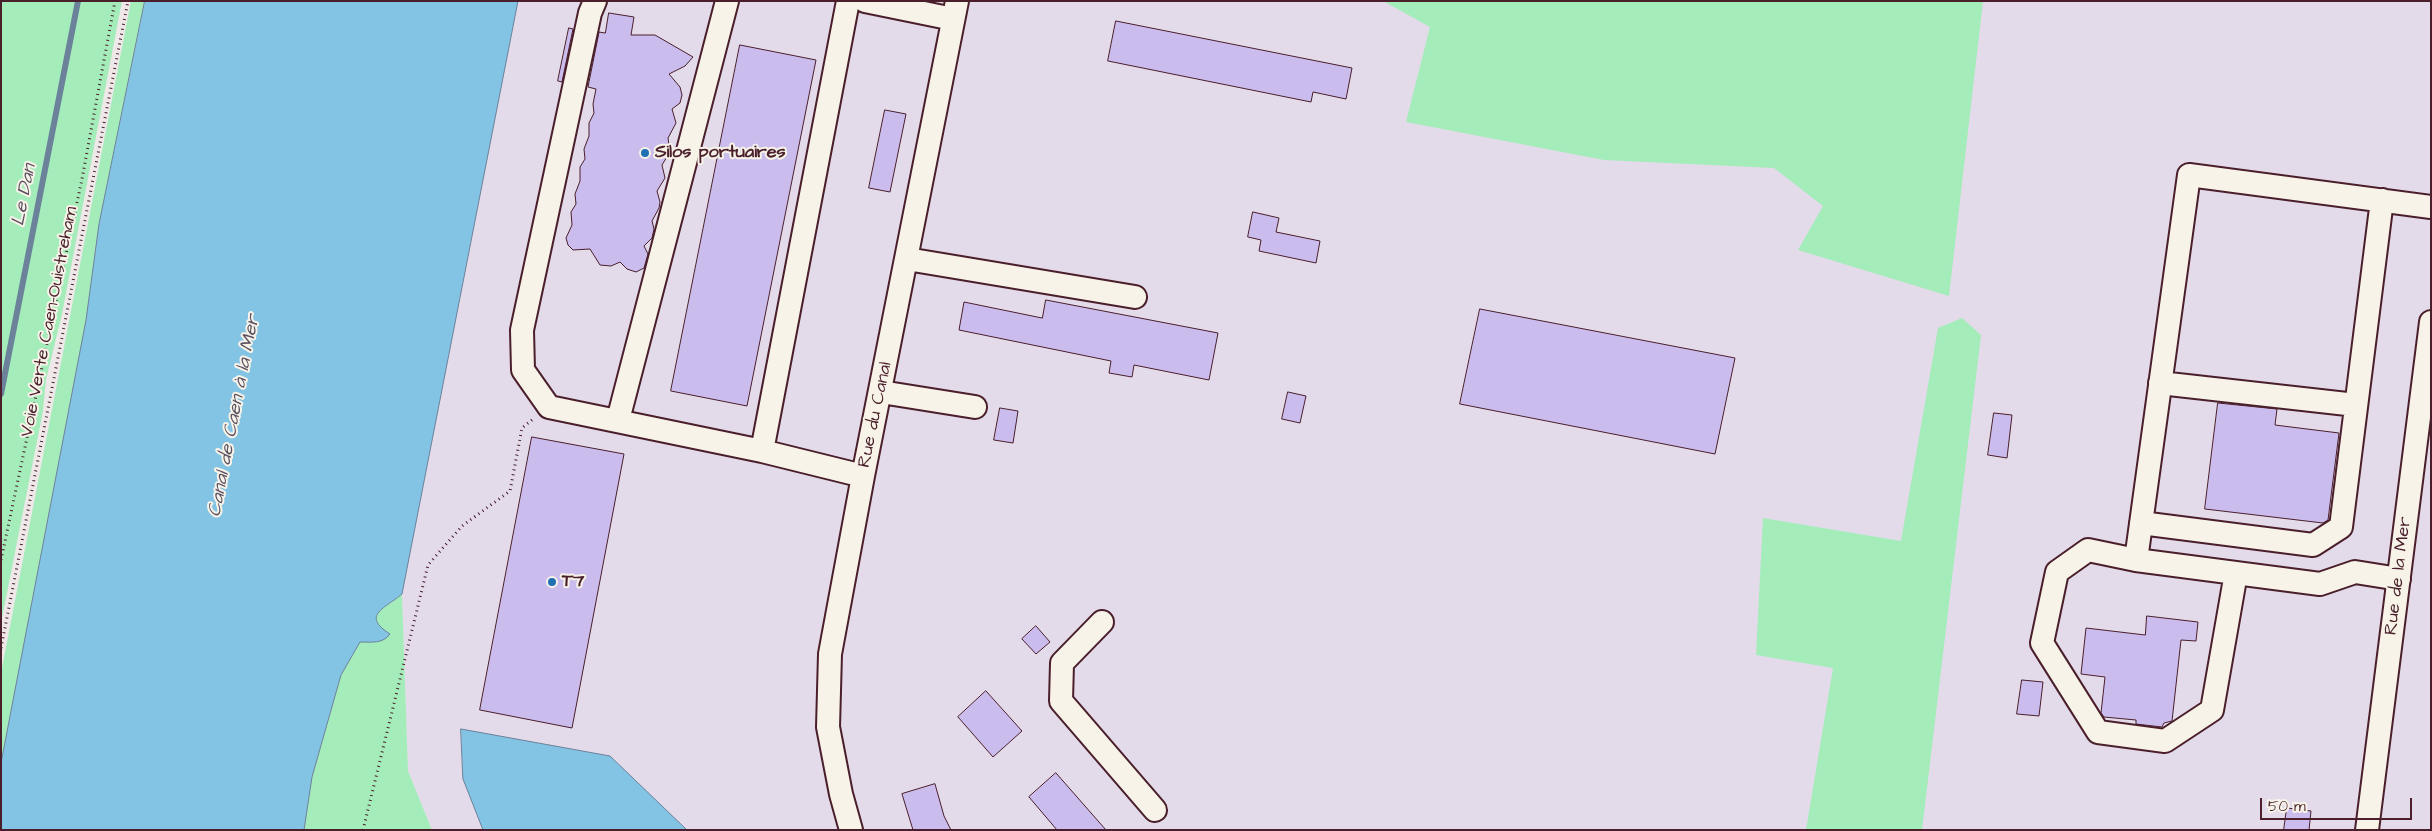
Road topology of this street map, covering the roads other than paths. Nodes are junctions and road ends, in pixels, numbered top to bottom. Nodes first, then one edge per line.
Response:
1 (594, 1) edge
2 (727, 1) edge
3 (848, 1) edge
4 (865, 1) edge
5 (955, 10) edge
6 (2382, 200) junction
7 (2431, 207) edge
8 (907, 259) junction
9 (1135, 297) dead end
10 (2431, 322) edge
11 (2160, 383) junction
12 (881, 392) junction
13 (2356, 405) junction
14 (975, 408) dead end
15 (618, 420) junction
16 (762, 451) junction
17 (863, 476) junction
18 (2421, 476) edge
19 (2141, 523) junction
20 (2136, 560) junction
21 (2236, 573) junction
22 (2399, 578) junction
23 (1102, 622) dead end
24 (1155, 810) dead end
25 (851, 830) edge
26 (2367, 830) edge

1 - 15 street
2 - 15 street
3 - 16 street
4 - 5 street
5 - 8 street, Rue du Canal
6 - 7 street
6 - 11 street
6 - 13 street
8 - 9 street
8 - 12 street, Rue du Canal
10 - 18 street, Rue de la Mer
11 - 13 street
11 - 19 street
12 - 14 street
12 - 17 street, Rue du Canal
13 - 19 street
15 - 16 street
16 - 17 street
17 - 25 street, Rue du Canal
18 - 22 street, Rue de la Mer
19 - 20 street
20 - 21 street
20 - 21 street
21 - 22 street
22 - 26 street, Rue de la Mer
23 - 24 street

